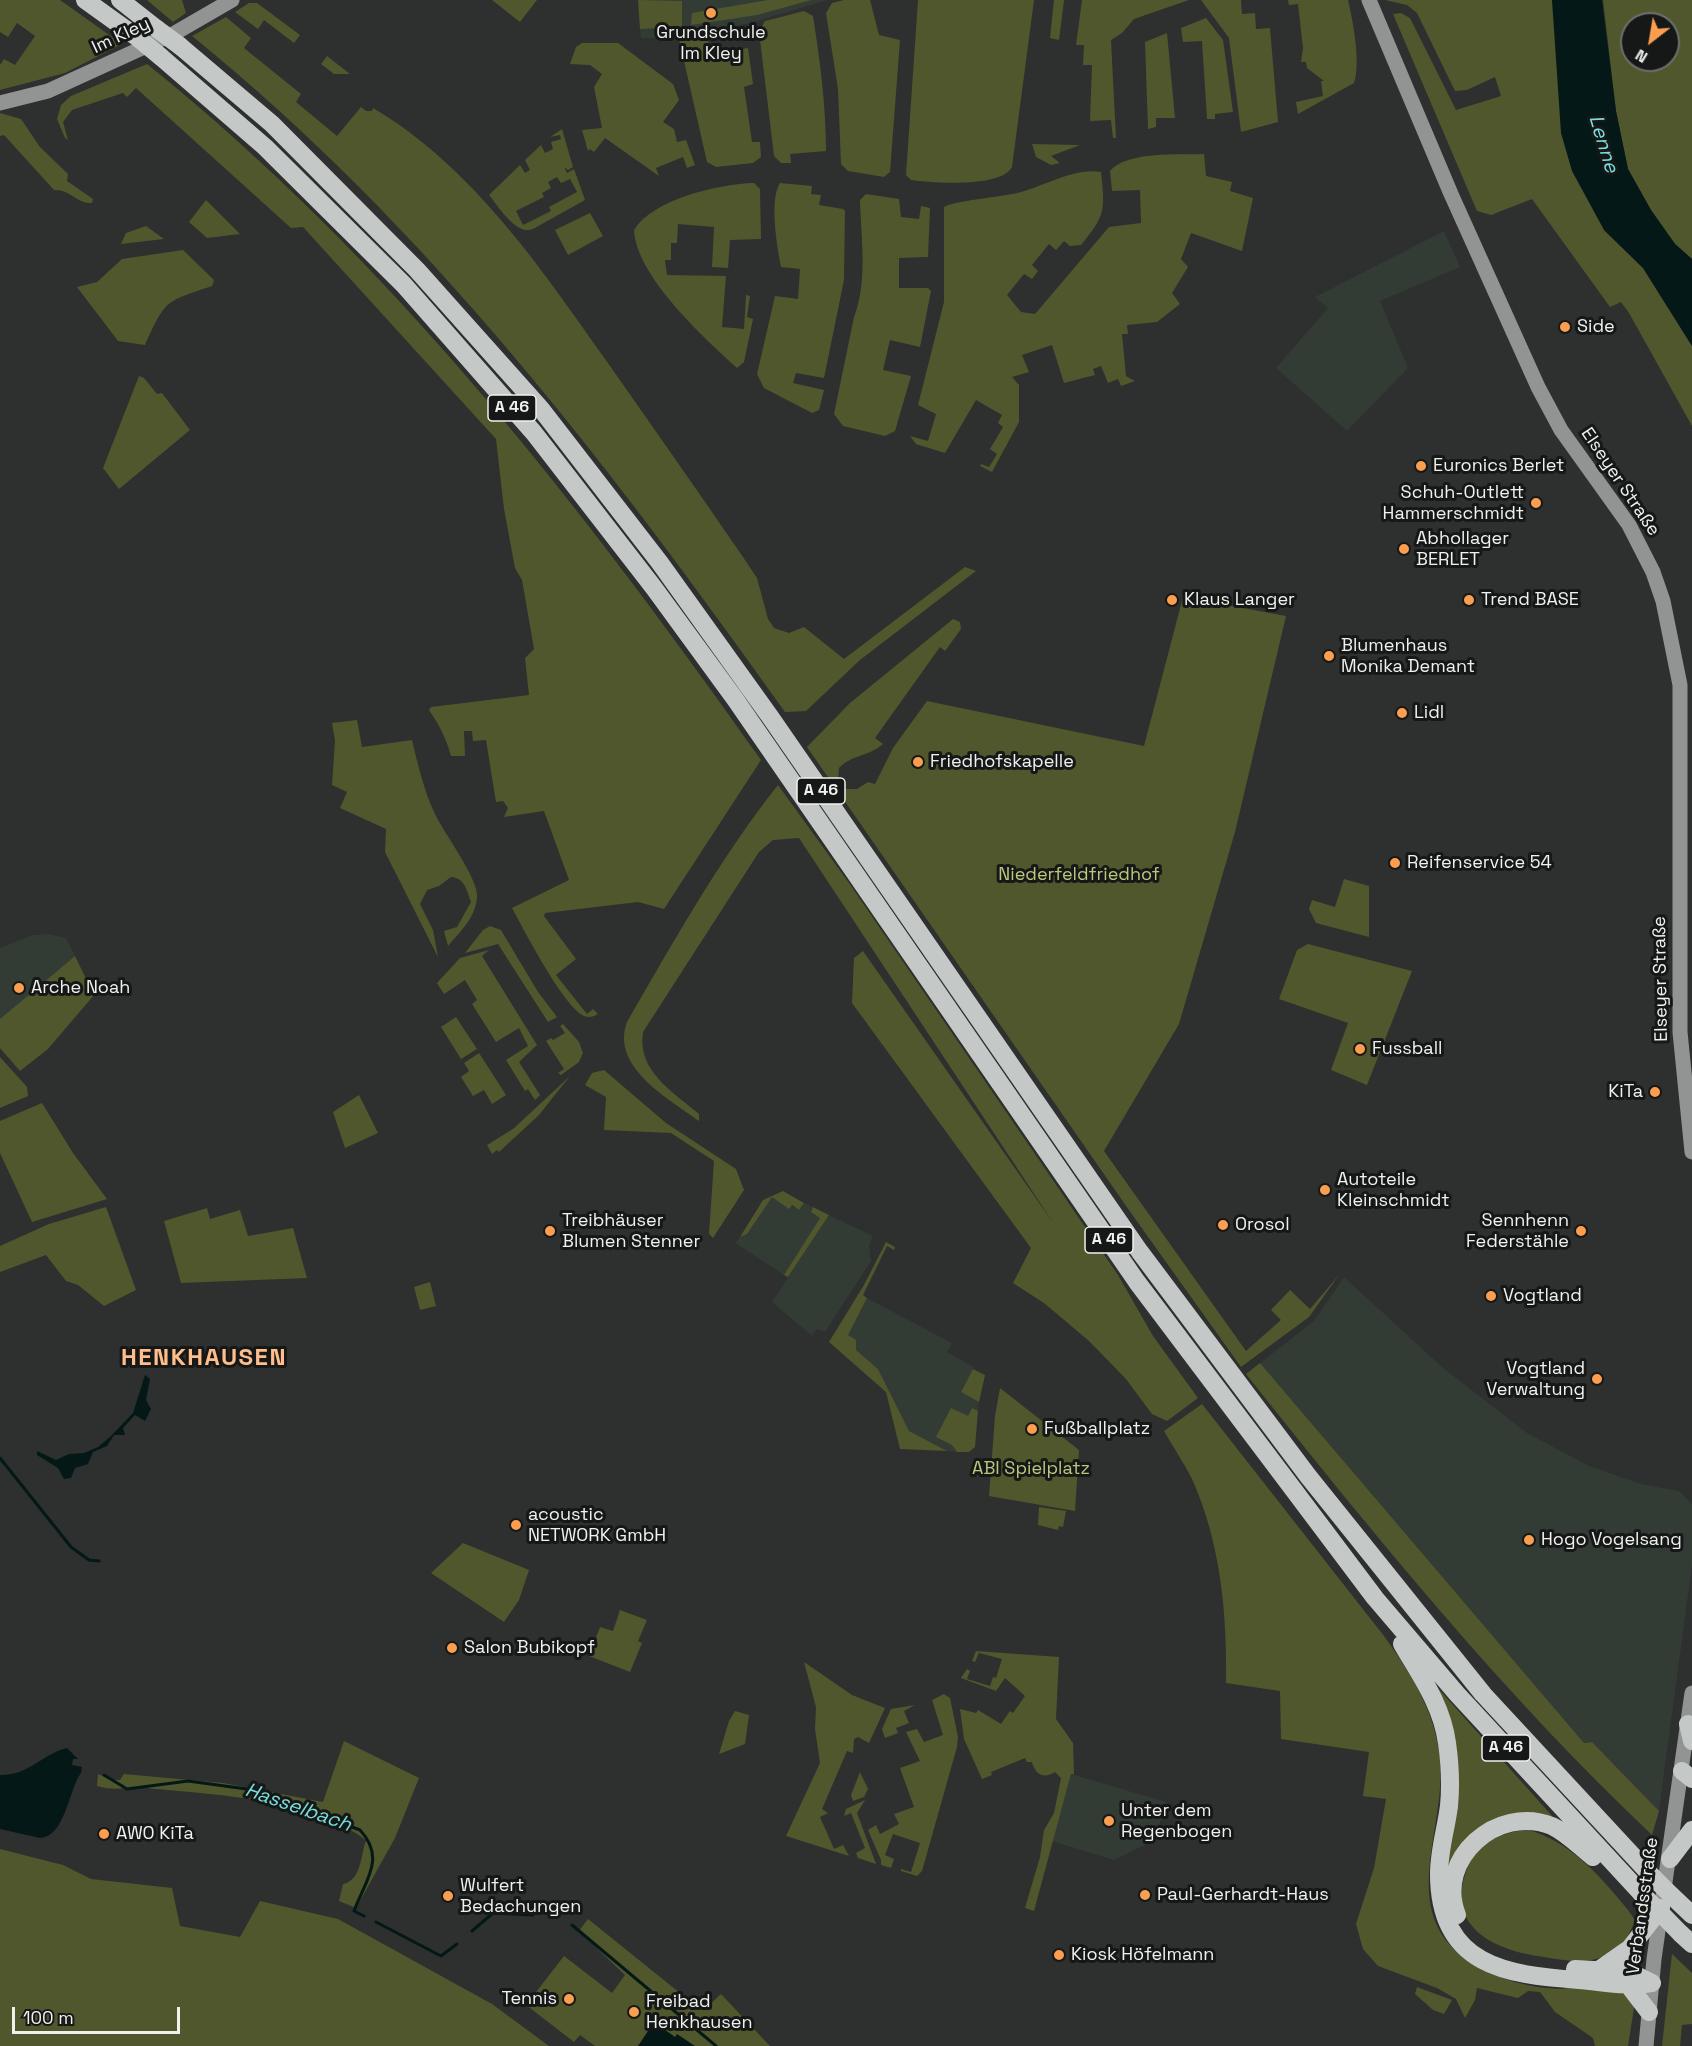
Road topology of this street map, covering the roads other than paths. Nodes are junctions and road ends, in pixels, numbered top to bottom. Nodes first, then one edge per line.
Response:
1 (85, 0) edge
2 (120, 0) edge
3 (232, 0) edge
4 (1369, 0) edge
5 (0, 103) edge
6 (1692, 1152) edge
7 (1375, 1598) junction
8 (1692, 1693) edge
9 (1690, 1733) edge
10 (1689, 1774) edge
11 (1692, 1830) edge
12 (1670, 1859) junction
13 (1641, 1893) junction
14 (1666, 1901) junction
15 (1690, 1909) edge
16 (1687, 1939) edge
17 (1600, 1969) junction
18 (1652, 1983) junction
19 (1629, 1986) junction
20 (1649, 2012) junction
21 (1646, 2046) edge

1 - 7 highway, A 46, bridge
2 - 14 highway, A 46, bridge
3 - 5 main road, Im Kley
4 - 6 main road, Elseyer Straße
7 - 13 highway, A 46
7 - 19 highway
8 - 9 main road
9 - 10 main road
10 - 12 main road, Verbandsstraße
11 - 12 highway
12 - 14 main road, Verbandsstraße
13 - 16 highway, A 46, bridge
13 - 17 highway
14 - 15 highway, A 46
14 - 17 highway
14 - 18 main road, Verbandsstraße
17 - 18 highway
18 - 19 highway
18 - 20 main road, Verbandsstraße
19 - 20 highway
20 - 21 main road, Verbandsstraße

